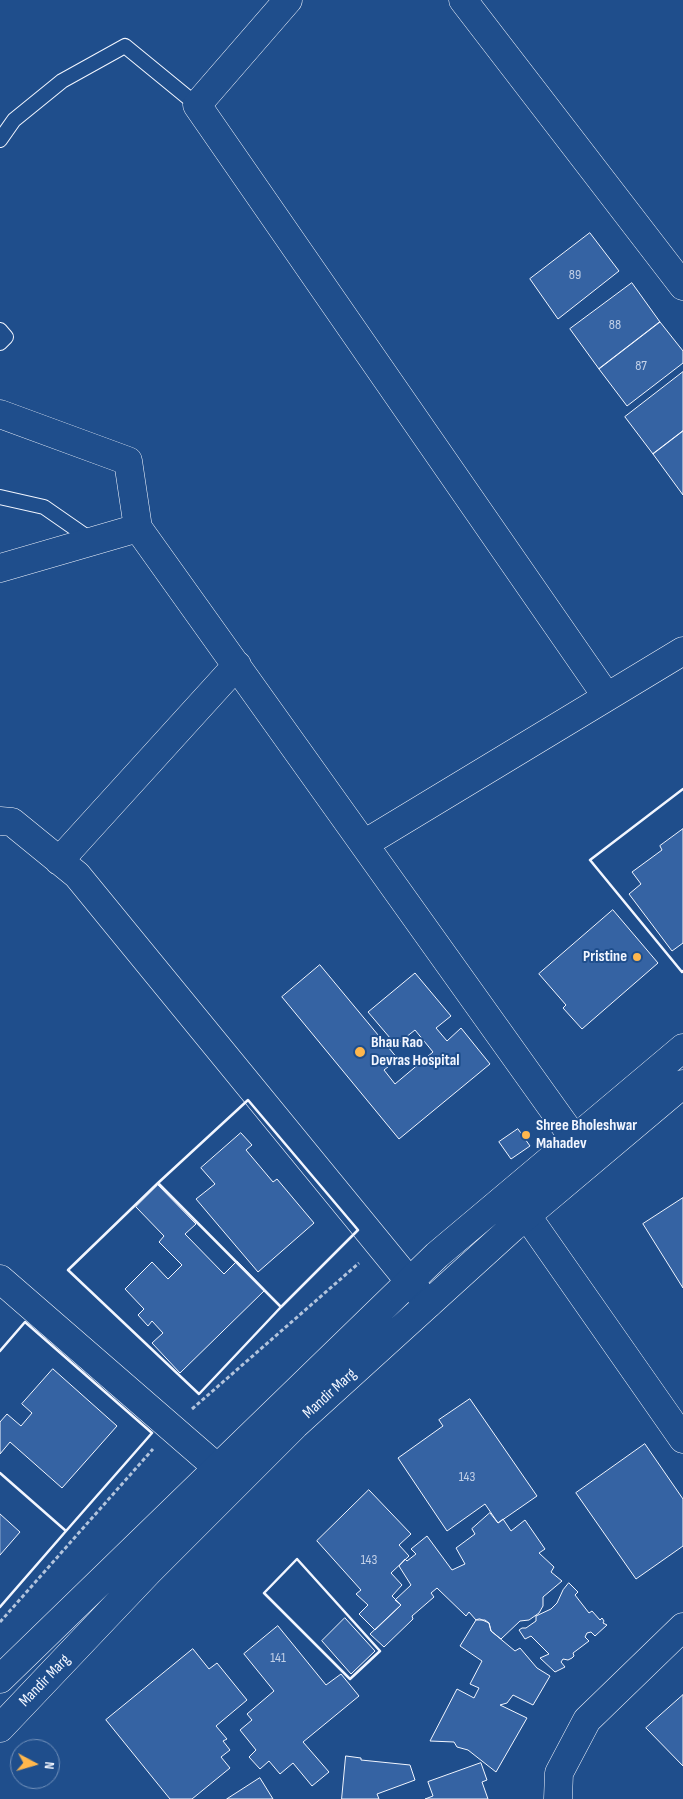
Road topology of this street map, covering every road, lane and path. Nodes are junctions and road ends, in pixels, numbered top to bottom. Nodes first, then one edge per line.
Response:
1 (288, 0) edge
2 (463, 0) edge
3 (197, 105) junction
4 (0, 140) edge
5 (683, 286) edge
6 (0, 330) edge
7 (0, 343) edge
8 (0, 414) edge
9 (0, 497) edge
10 (138, 528) junction
11 (93, 541) junction
12 (0, 568) edge
13 (683, 651) edge
14 (237, 665) junction
15 (607, 697) junction
16 (0, 821) edge
17 (364, 844) junction
18 (59, 861) junction
19 (683, 1048) edge
20 (683, 1084) edge
21 (575, 1139) junction
22 (590, 1161) junction
23 (511, 1193) junction
24 (526, 1215) junction
25 (0, 1279) edge
26 (410, 1281) junction
27 (428, 1304) junction
28 (683, 1439) edge
29 (227, 1476) junction
30 (683, 1627) edge
31 (0, 1679) edge
32 (0, 1728) edge
33 (558, 1799) edge

1 - 3 street
2 - 5 street
3 - 4 lane
3 - 15 street
6 - 7 lane
8 - 10 street
9 - 11 lane
10 - 11 street
10 - 14 street
11 - 12 street
13 - 15 street
14 - 17 street
14 - 18 street
15 - 17 street
16 - 18 street
17 - 21 street
18 - 26 street
19 - 21 street
20 - 22 street, Mandir Marg
21 - 22 street
21 - 23 street
22 - 24 street, Mandir Marg
23 - 24 street
23 - 26 street
24 - 27 street, Mandir Marg
24 - 28 street
25 - 29 street
26 - 27 street
26 - 29 street
27 - 29 street, Mandir Marg
29 - 31 street
29 - 32 street, Mandir Marg
30 - 33 street

